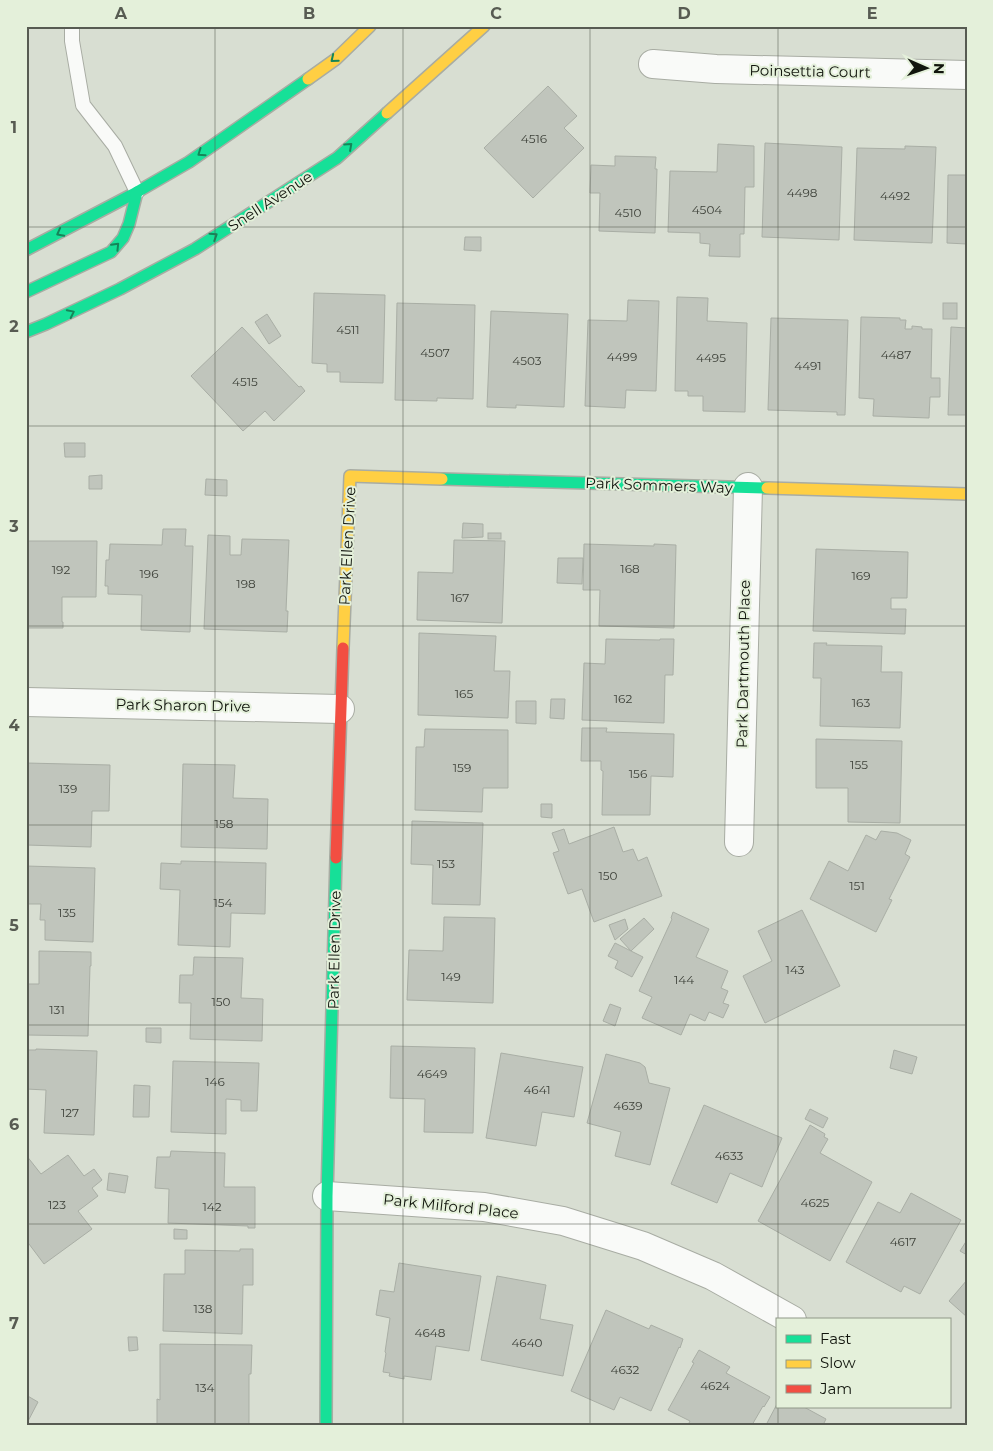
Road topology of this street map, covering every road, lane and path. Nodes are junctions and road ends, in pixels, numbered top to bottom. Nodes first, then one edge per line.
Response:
1 (72, 26) edge
2 (370, 26) edge
3 (484, 26) edge
4 (653, 64) dead end
5 (967, 75) edge
6 (137, 192) junction
7 (26, 250) edge
8 (26, 292) edge
9 (26, 332) edge
10 (350, 476) joint
11 (748, 487) junction
12 (967, 494) edge
13 (26, 702) edge
14 (340, 709) junction
15 (739, 842) dead end
16 (327, 1196) junction
17 (788, 1318) edge
18 (326, 1425) edge

1 - 6 lane
2 -> 6 street
9 -> 3 street, Snell Avenue
4 - 5 street, Poinsettia Court
6 -> 7 street
8 -> 6 street
10 - 11 street, Park Sommers Way
10 - 14 street, Park Ellen Drive
11 - 12 street, Park Sommers Way
11 - 15 street, Park Dartmouth Place
13 - 14 street, Park Sharon Drive
14 - 16 street, Park Ellen Drive
16 - 17 street, Park Milford Place
16 - 18 street, Park Ellen Drive

